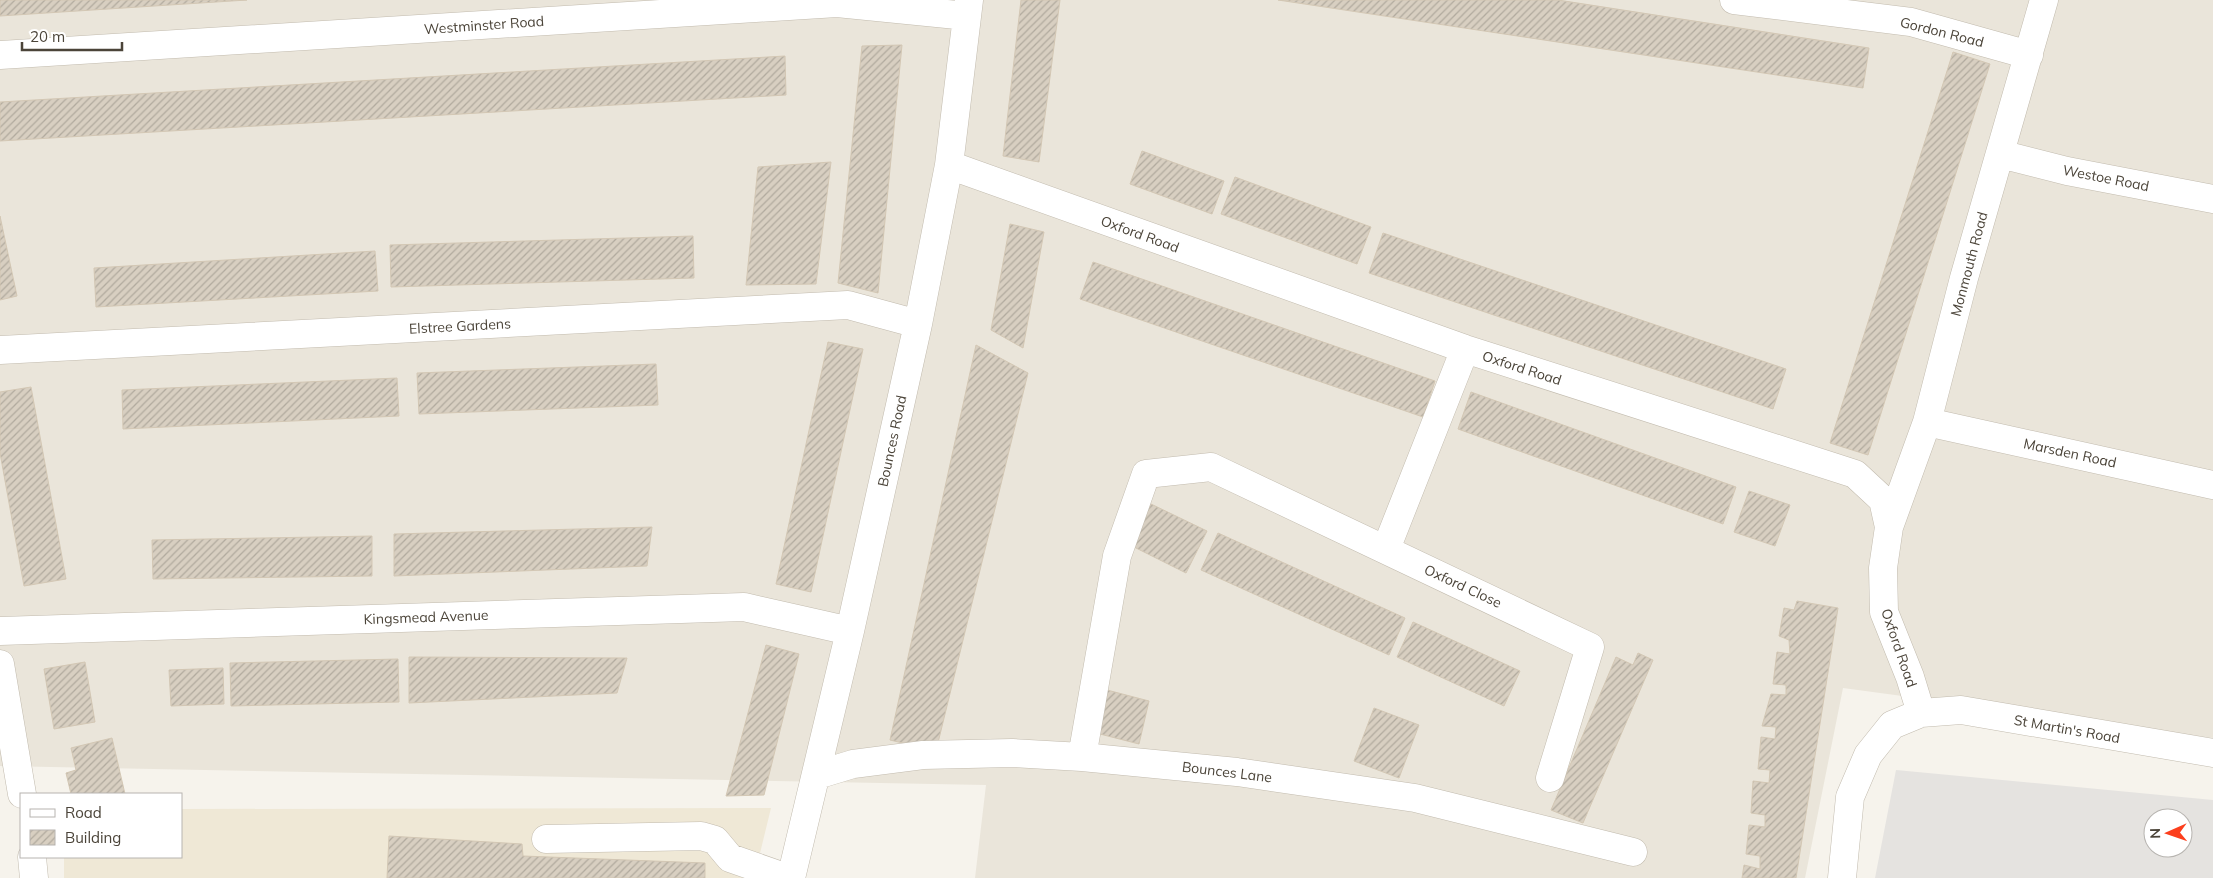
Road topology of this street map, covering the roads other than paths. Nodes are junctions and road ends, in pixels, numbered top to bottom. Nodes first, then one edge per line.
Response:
1 (1734, 0) edge
2 (2044, 0) edge
3 (837, 2) edge
4 (968, 8) edge
5 (0, 55) edge
6 (2029, 55) junction
7 (2000, 154) junction
8 (949, 165) junction
9 (2213, 199) edge
10 (918, 324) junction
11 (1465, 349) junction
12 (0, 350) edge
13 (1927, 422) junction
14 (2213, 485) edge
15 (1890, 527) junction
16 (1386, 550) junction
17 (0, 631) edge
18 (850, 631) junction
19 (0, 664) edge
20 (1921, 713) junction
21 (2213, 753) edge
22 (1082, 757) junction
23 (817, 775) junction
24 (1550, 778) dead end
25 (22, 793) edge
26 (546, 839) dead end
27 (1632, 852) dead end
28 (32, 858) edge
29 (34, 878) edge
30 (787, 878) edge
31 (791, 878) edge
32 (1842, 878) edge

1 - 6 street, Gordon Road
2 - 6 street, Monmouth Road
3 - 4 street, Westminster Road
3 - 5 street, Westminster Road
4 - 8 street, Bounces Road
6 - 7 street, Monmouth Road
7 - 9 street, Westoe Road
7 - 13 street, Monmouth Road
8 - 10 street, Bounces Road
8 - 11 street, Oxford Road
10 - 12 street, Elstree Gardens
10 - 18 street, Bounces Road
11 - 15 street, Oxford Road
11 - 16 street
13 - 14 street, Marsden Road
13 - 15 street, Monmouth Road
15 - 20 street, Oxford Road
16 - 22 street, Oxford Close
16 - 24 street, Oxford Close
17 - 18 street, Kingsmead Avenue
18 - 23 street, Bounces Road
19 - 25 street
20 - 21 street, St Martin's Road
20 - 32 street
22 - 23 street, Bounces Lane
22 - 27 street, Bounces Lane
23 - 31 street, Bounces Road
26 - 30 street
28 - 29 street

